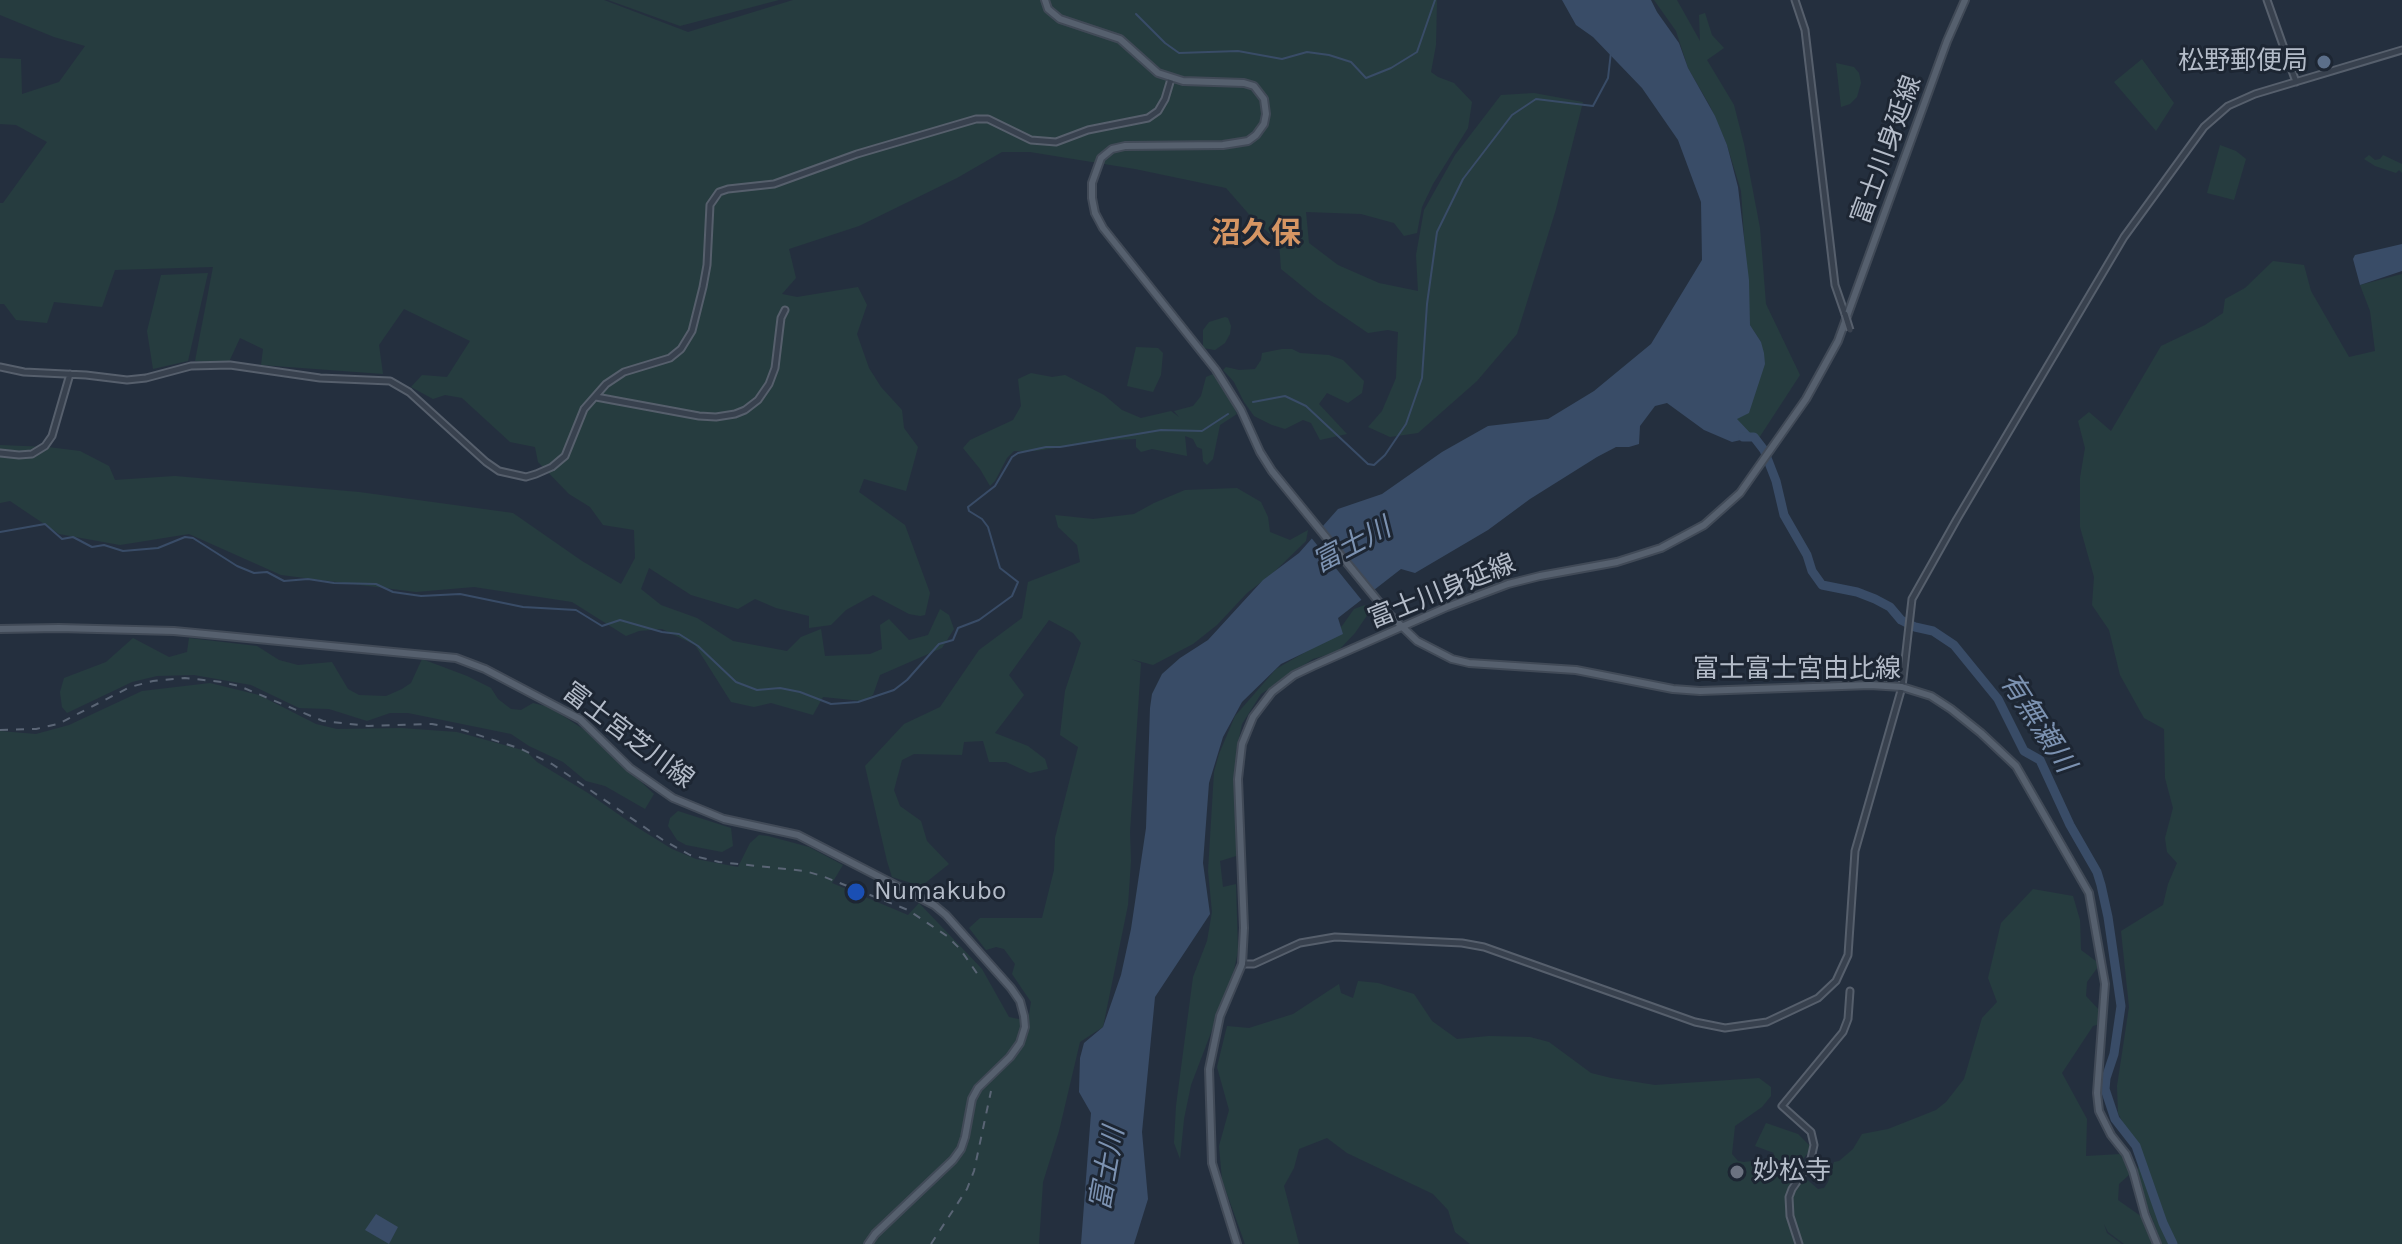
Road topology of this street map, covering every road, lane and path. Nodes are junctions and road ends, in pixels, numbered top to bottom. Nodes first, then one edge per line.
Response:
1 (1045, 0) edge
2 (1795, 0) edge
3 (1965, 0) edge
4 (2267, 0) edge
5 (2402, 50) edge
6 (1171, 79) junction
7 (2296, 82) junction
8 (785, 310) dead end
9 (1850, 330) dead end
10 (0, 367) edge
11 (70, 374) junction
12 (595, 396) junction
13 (0, 453) edge
14 (1402, 628) junction
15 (0, 629) edge
16 (1902, 687) junction
17 (1242, 964) junction
18 (1850, 991) dead end
19 (868, 1244) edge
20 (1237, 1244) edge
21 (1799, 1244) edge
22 (2157, 1244) edge

1 - 6 main road
2 - 9 street, bridge
3 - 14 main road, 富士川身延線
4 - 7 street
5 - 7 street
6 - 12 street
6 - 14 main road, 富士富士宮由比線
7 - 16 street
8 - 12 street
10 - 11 street
11 - 12 street
11 - 13 street
14 - 16 main road, 富士富士宮由比線
14 - 17 main road, 富士川身延線
15 - 19 main road, 富士宮芝川線
16 - 17 street
16 - 22 main road, 富士富士宮由比線
17 - 20 main road, 富士川身延線
18 - 21 street

